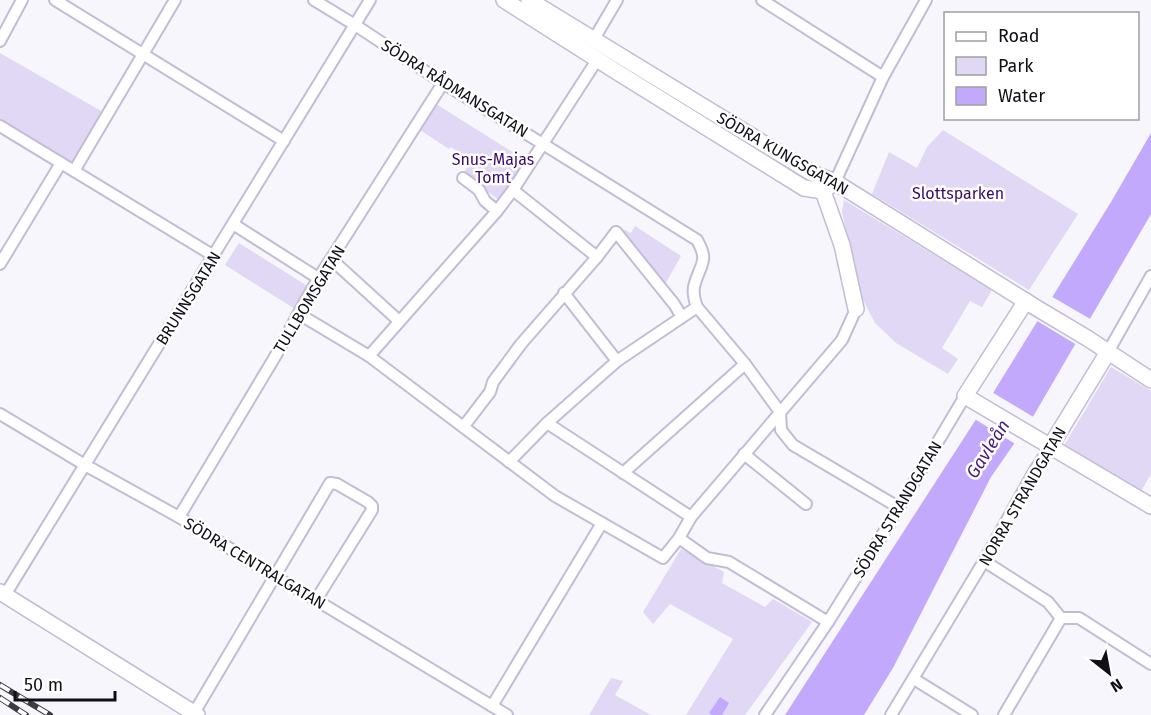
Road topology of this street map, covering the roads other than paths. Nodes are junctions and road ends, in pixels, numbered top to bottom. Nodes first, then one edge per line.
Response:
1 (22, 0) edge
2 (55, 0) edge
3 (176, 0) edge
4 (314, 0) edge
5 (370, 0) edge
6 (504, 0) edge
7 (529, 0) edge
8 (617, 0) edge
9 (762, 0) edge
10 (926, 0) edge
11 (355, 25) junction
12 (594, 39) junction
13 (0, 41) edge
14 (144, 54) junction
15 (597, 60) junction
16 (883, 77) junction
17 (443, 83) junction
18 (0, 126) edge
19 (284, 141) junction
20 (543, 144) junction
21 (61, 163) junction
22 (74, 171) junction
23 (463, 178) dead end
24 (829, 186) junction
25 (513, 190) junction
26 (497, 211) junction
27 (233, 224) junction
28 (214, 255) junction
29 (597, 257) junction
30 (331, 259) junction
31 (0, 264) edge
32 (1151, 276) edge
33 (318, 278) junction
34 (564, 293) junction
35 (1031, 304) junction
36 (697, 307) junction
37 (856, 309) joint
38 (299, 314) junction
39 (682, 317) junction
40 (399, 321) junction
41 (1108, 352) junction
42 (369, 356) junction
43 (618, 361) junction
44 (745, 364) junction
45 (1151, 380) edge
46 (971, 400) junction
47 (780, 412) junction
48 (0, 414) edge
49 (547, 423) junction
50 (464, 426) junction
51 (1050, 447) junction
52 (744, 454) junction
53 (509, 462) junction
54 (85, 465) junction
55 (623, 473) junction
56 (806, 504) dead end
57 (1151, 506) edge
58 (898, 507) junction
59 (179, 517) junction
60 (691, 517) junction
61 (602, 523) junction
62 (679, 538) junction
63 (984, 561) junction
64 (274, 576) junction
65 (3, 594) edge
66 (316, 600) junction
67 (1061, 618) junction
68 (828, 622) junction
69 (1151, 664) edge
70 (914, 679) junction
71 (492, 706) junction
72 (196, 714) edge
73 (507, 715) edge
74 (765, 715) edge
75 (891, 715) edge
76 (972, 715) edge
77 (1004, 715) edge

1 - 13 street
2 - 14 street
3 - 14 street
4 - 11 street, SÖDRA RÅDMANSGATAN
5 - 11 street, BRUNNSGATAN
6 - 15 street, SÖDRA KUNGSGATAN
7 - 12 street, SÖDRA KUNGSGATAN
8 - 12 street
9 - 16 street
10 - 16 street
11 - 17 street, SÖDRA RÅDMANSGATAN
11 - 19 street, BRUNNSGATAN
12 - 24 street, SÖDRA KUNGSGATAN
14 - 19 street
14 - 22 street
15 - 20 street
15 - 24 street, SÖDRA KUNGSGATAN
16 - 24 street
17 - 20 street, SÖDRA RÅDMANSGATAN
17 - 30 street, TULLBOMSGATAN
18 - 21 street
19 - 27 street, BRUNNSGATAN
20 - 25 street
20 - 36 street, SÖDRA RÅDMANSGATAN
21 - 22 street
21 - 31 street
22 - 28 street
23 - 26 street
24 - 35 street, SÖDRA KUNGSGATAN
24 - 37 street
25 - 26 street
25 - 29 street
26 - 40 street
27 - 28 street, BRUNNSGATAN
27 - 33 street
28 - 54 street, BRUNNSGATAN
29 - 34 street
29 - 39 street
30 - 33 street, TULLBOMSGATAN
30 - 40 street
32 - 41 street, NORRA STRANDGATAN
33 - 38 street, TULLBOMSGATAN
34 - 43 street
34 - 50 street
35 - 41 street, SÖDRA KUNGSGATAN
35 - 46 street, SÖDRA STRANDGATAN
36 - 39 street
36 - 44 street
37 - 47 street
38 - 42 street
38 - 59 street, TULLBOMSGATAN
39 - 43 street
40 - 42 street
41 - 45 street, SÖDRA KUNGSGATAN
41 - 51 street, NORRA STRANDGATAN
42 - 50 street
43 - 49 street
44 - 47 street
44 - 55 street
46 - 51 street
46 - 58 street, SÖDRA STRANDGATAN
47 - 52 street
47 - 58 street
48 - 54 street, SÖDRA CENTRALGATAN
49 - 53 street
49 - 55 street
50 - 53 street
51 - 57 street
51 - 63 street, NORRA STRANDGATAN
52 - 56 street
52 - 60 street
53 - 61 street
54 - 59 street, SÖDRA CENTRALGATAN
54 - 65 street, BRUNNSGATAN
55 - 60 street
58 - 68 street, SÖDRA STRANDGATAN
59 - 64 street, SÖDRA CENTRALGATAN
60 - 62 street
61 - 62 street
61 - 71 street
62 - 68 street
63 - 67 street
63 - 70 street, NORRA STRANDGATAN
64 - 66 street, SÖDRA CENTRALGATAN
64 - 66 street
64 - 72 street
65 - 72 street
66 - 71 street, SÖDRA CENTRALGATAN
67 - 69 street
67 - 77 street
68 - 74 street, SÖDRA STRANDGATAN
70 - 75 street, NORRA STRANDGATAN
70 - 76 street
71 - 73 street, SÖDRA CENTRALGATAN

